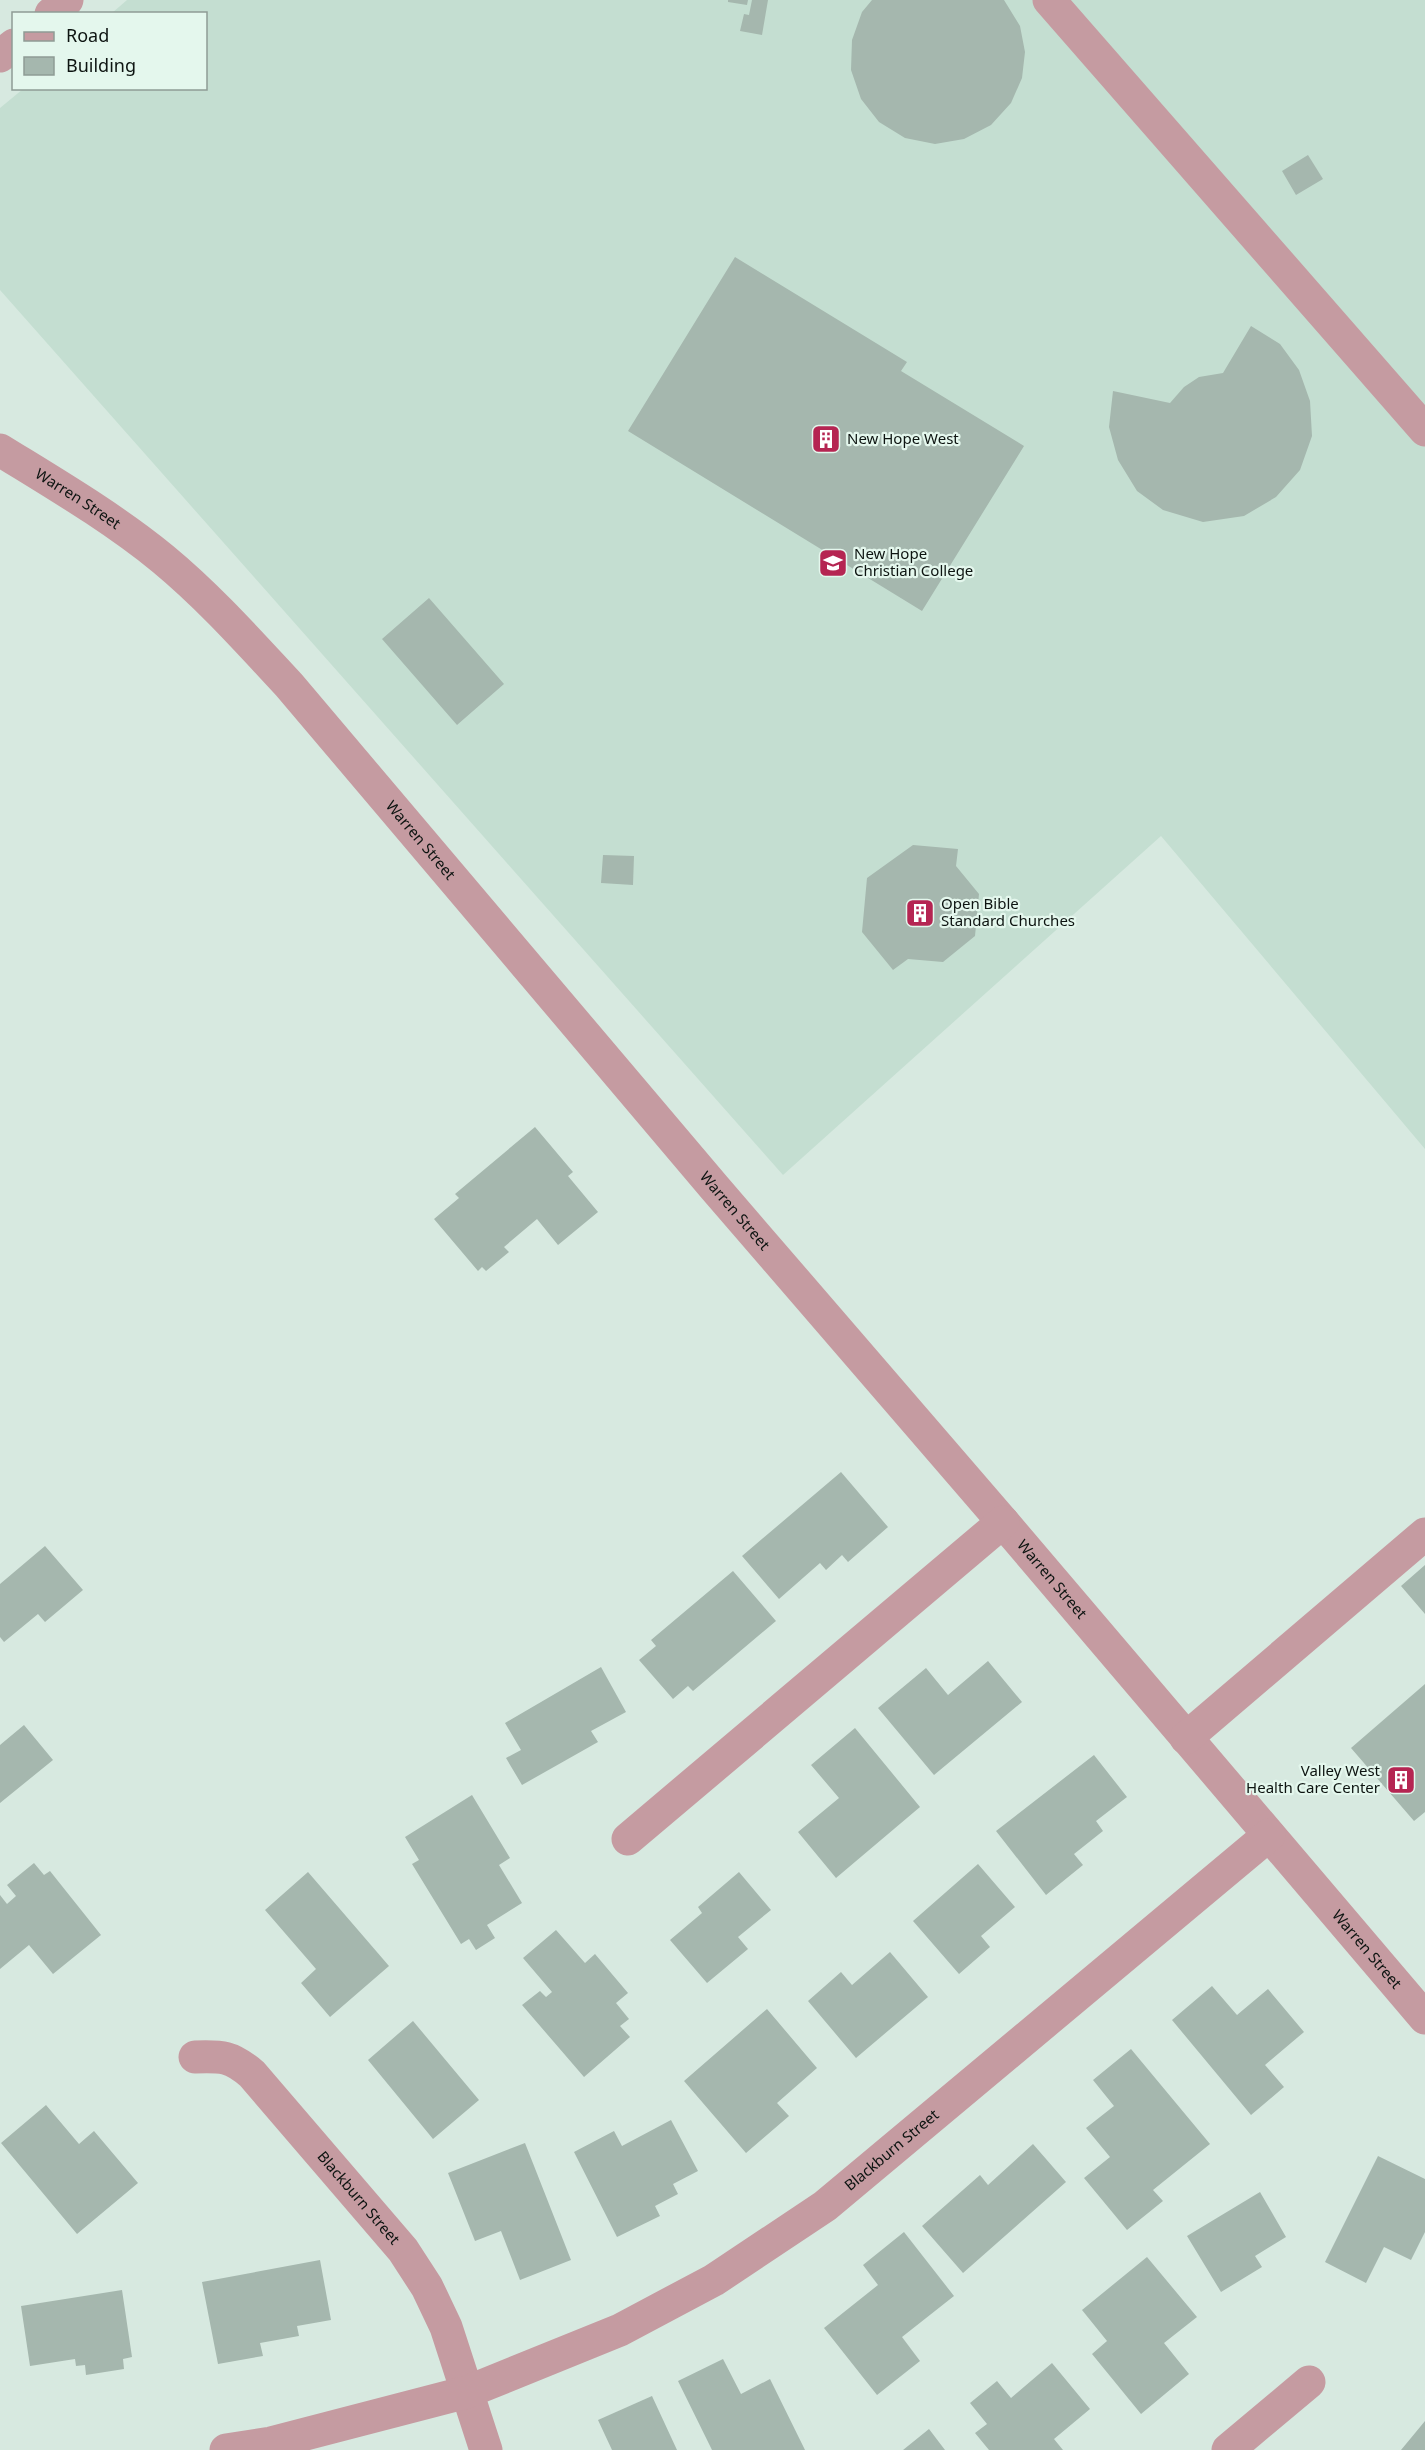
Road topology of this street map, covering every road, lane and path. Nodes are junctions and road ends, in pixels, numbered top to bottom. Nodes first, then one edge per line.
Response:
1 (67, 0) edge
2 (1049, 0) edge
3 (53, 12) edge
4 (12, 47) edge
5 (0, 56) edge
6 (1425, 430) edge
7 (0, 450) edge
8 (1003, 1522) junction
9 (1425, 1534) edge
10 (1186, 1738) junction
11 (1269, 1835) junction
12 (628, 1839) dead end
13 (1425, 2018) edge
14 (195, 2057) dead end
15 (1309, 2382) dead end
16 (467, 2392) junction
17 (226, 2450) edge
18 (486, 2450) edge
19 (1228, 2450) edge

1 - 3 street
2 - 6 street
4 - 5 street
7 - 8 street, Warren Street
8 - 10 street, Warren Street
8 - 12 street
9 - 10 street
10 - 11 street, Warren Street
11 - 13 street, Warren Street
11 - 16 street, Blackburn Street
14 - 16 street, Blackburn Street
15 - 19 street
16 - 17 street, Blackburn Street
16 - 18 street

